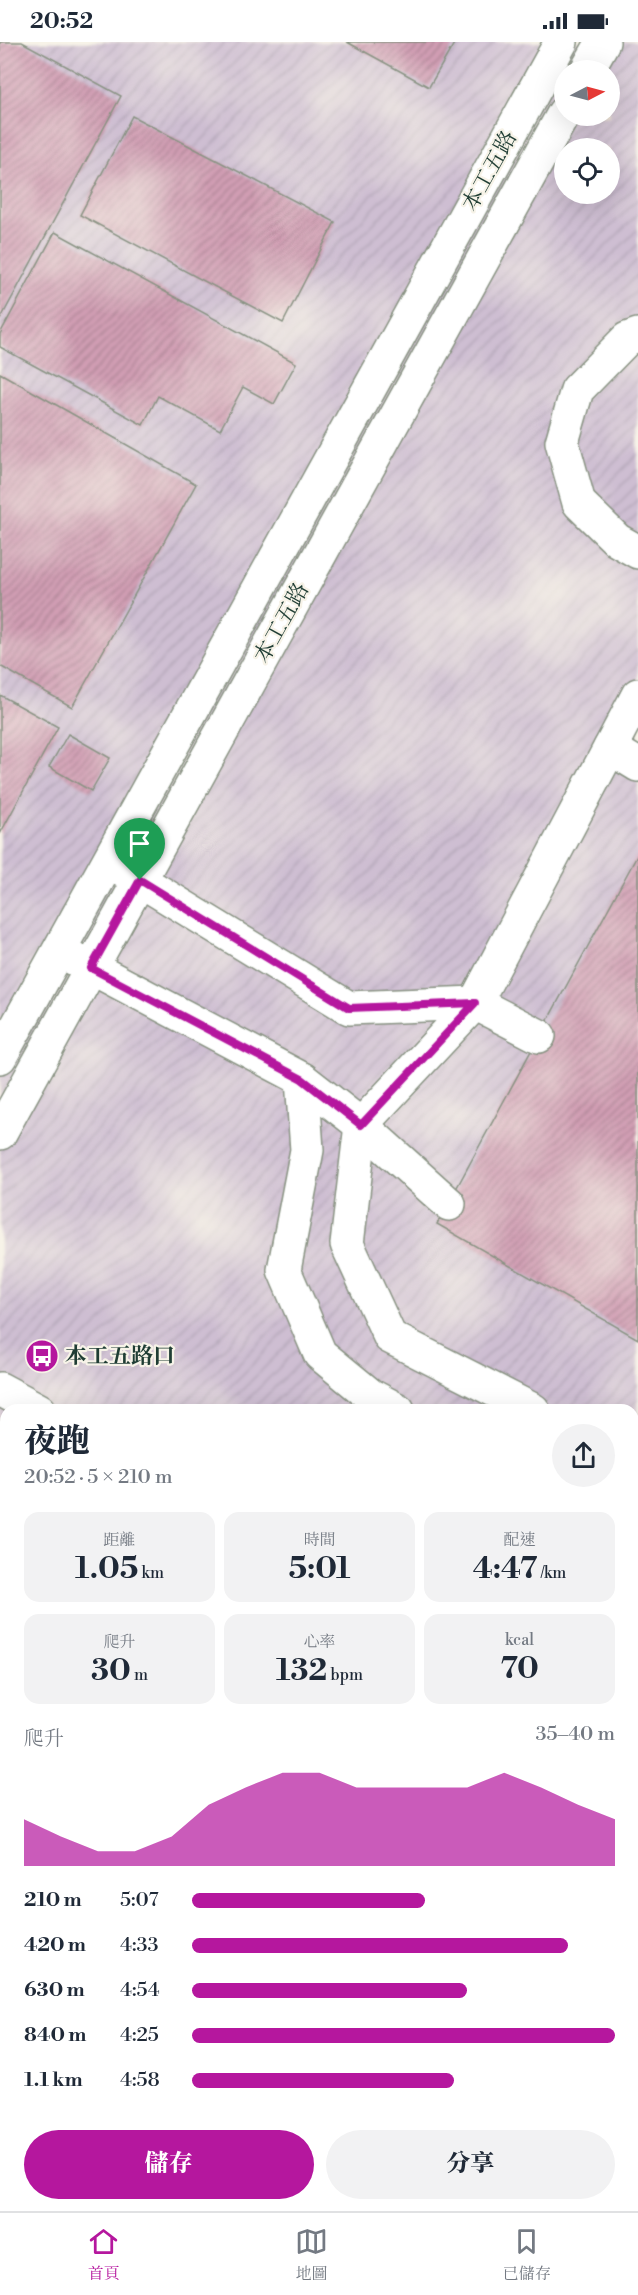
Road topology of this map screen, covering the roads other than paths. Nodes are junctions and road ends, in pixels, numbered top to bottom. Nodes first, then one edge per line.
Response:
1 (561, 42) edge
2 (603, 42) edge
3 (593, 60) edge
4 (557, 126) edge
5 (638, 335) edge
6 (638, 552) edge
7 (638, 695) edge
8 (610, 748) junction
9 (638, 765) edge
10 (108, 861) junction
11 (140, 880) junction
12 (59, 950) junction
13 (91, 968) junction
14 (475, 1003) junction
15 (539, 1036) dead end
16 (0, 1057) edge
17 (302, 1079) junction
18 (361, 1125) junction
19 (0, 1133) edge
20 (449, 1204) dead end
21 (0, 1389) edge
22 (28, 1404) edge
23 (387, 1404) edge
24 (520, 1404) edge

1 - 10 street, 本工五路
2 - 3 street
4 - 11 street, 本工五路
5 - 6 street
7 - 8 street
8 - 9 street
8 - 14 street
10 - 11 street
10 - 12 street, 本工五路
11 - 13 street, 本工五路
11 - 14 street
12 - 13 street
12 - 16 street, 本工五路
13 - 17 street
13 - 19 street, 本工五路
14 - 15 street
14 - 18 street
17 - 18 street
17 - 23 street
18 - 20 street
18 - 24 street
21 - 22 street

